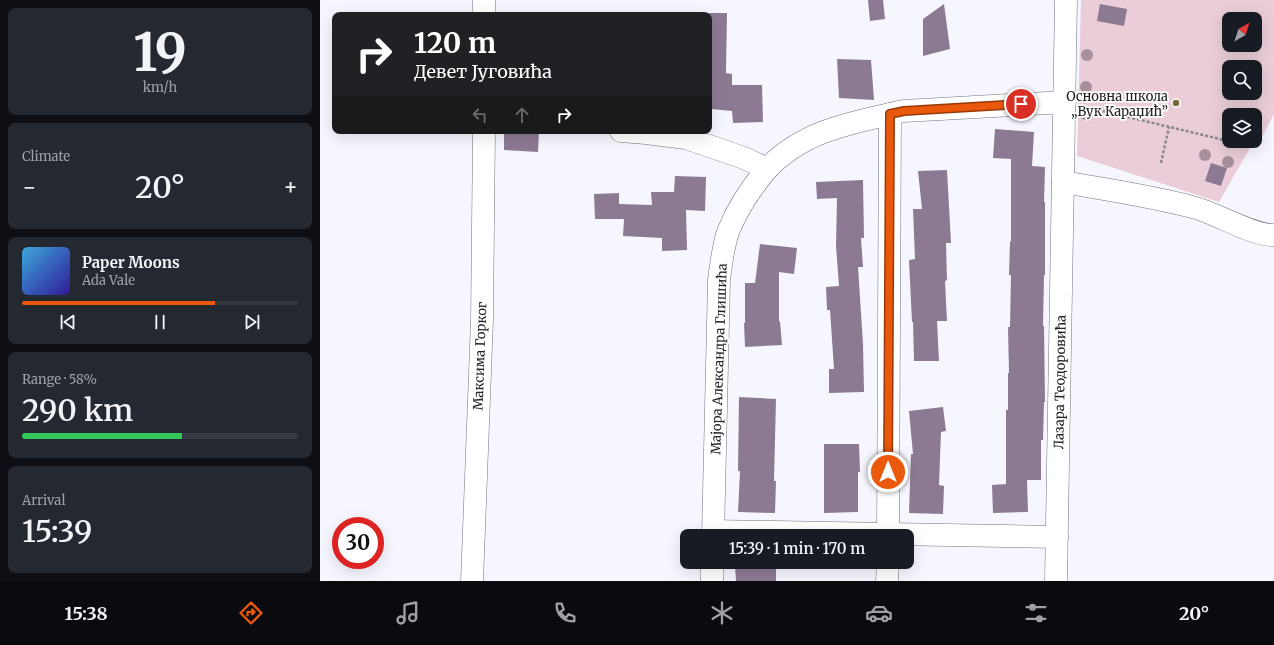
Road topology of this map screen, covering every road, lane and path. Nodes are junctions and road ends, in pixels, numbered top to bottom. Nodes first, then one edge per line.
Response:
1 (484, 0) edge
2 (1066, 0) edge
3 (484, 12) edge
4 (1065, 102) junction
5 (1103, 111) dead end
6 (890, 114) junction
7 (1169, 127) junction
8 (484, 134) edge
9 (649, 134) edge
10 (1222, 140) edge
11 (1161, 163) dead end
12 (767, 169) junction
13 (1063, 182) junction
14 (1274, 235) edge
15 (713, 529) edge
16 (888, 529) edge
17 (914, 535) edge
18 (1057, 537) junction
19 (712, 569) edge
20 (888, 569) edge
21 (472, 581) edge
22 (712, 581) edge
23 (887, 581) edge
24 (1056, 581) edge

1 - 3 street
2 - 4 street, Лазара Теодоровића
4 - 6 street, Мајора Александра Глишића
4 - 13 street, Лазара Теодоровића
5 - 7 path
6 - 12 street, Мајора Александра Глишића
6 - 16 street
7 - 10 path
7 - 11 path
8 - 21 street, Максима Горког
9 - 12 street
12 - 15 street, Мајора Александра Глишића
13 - 14 street
13 - 18 street, Лазара Теодоровића
17 - 18 street
18 - 24 street, Лазара Теодоровића
19 - 22 street
20 - 23 street

